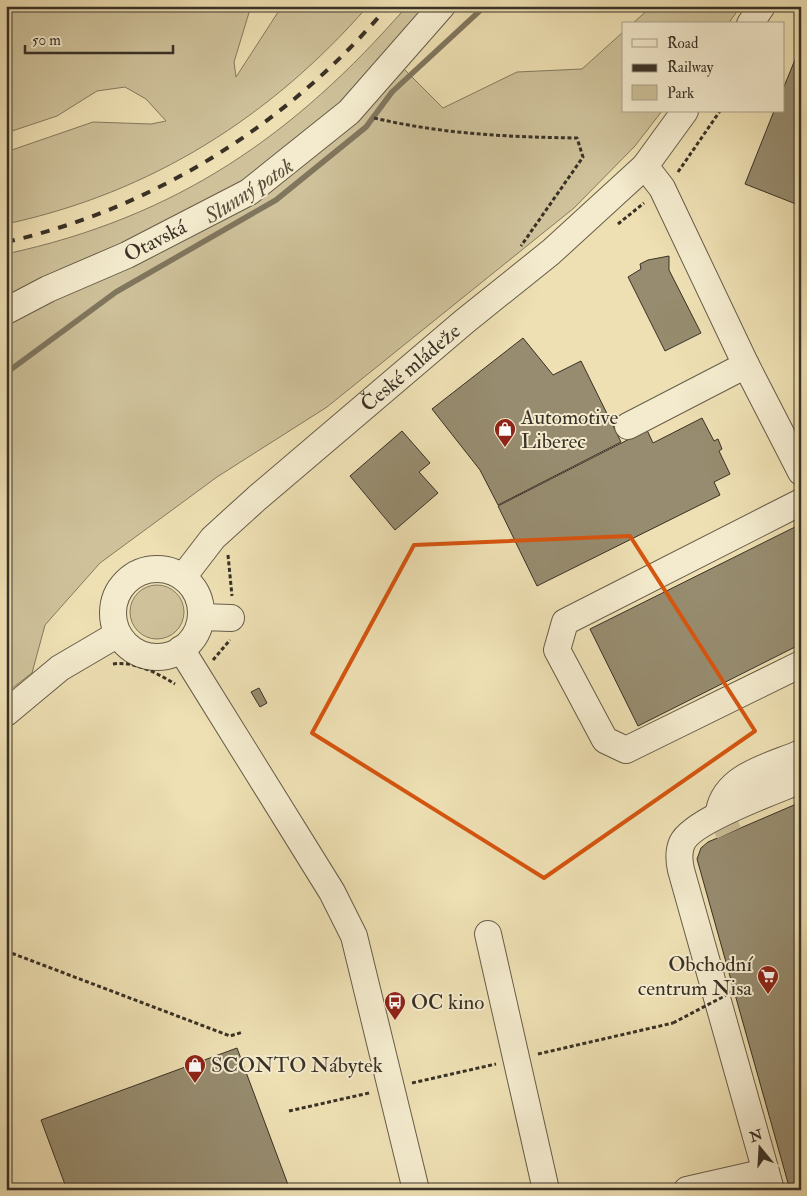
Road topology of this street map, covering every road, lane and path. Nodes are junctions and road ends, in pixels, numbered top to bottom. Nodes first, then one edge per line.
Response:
1 (442, 6) edge
2 (762, 6) edge
3 (751, 22) edge
4 (349, 112) junction
5 (684, 112) edge
6 (719, 112) edge
7 (645, 166) junction
8 (662, 188) junction
9 (616, 226) dead end
10 (516, 252) dead end
11 (6, 311) edge
12 (746, 365) junction
13 (628, 426) dead end
14 (801, 472) edge
15 (801, 502) edge
16 (228, 549) dead end
17 (183, 577) junction
18 (201, 617) junction
19 (231, 618) junction
20 (118, 634) junction
21 (181, 650) junction
22 (801, 664) edge
23 (108, 665) dead end
24 (197, 675) junction
25 (6, 713) edge
26 (801, 753) edge
27 (801, 780) edge
28 (720, 811) dead end
29 (488, 934) dead end
30 (6, 951) edge
31 (734, 990) dead end
32 (244, 1032) dead end
33 (516, 1059) junction
34 (382, 1094) junction
35 (289, 1111) dead end
36 (768, 1181) edge
37 (416, 1190) edge
38 (546, 1190) edge
39 (687, 1190) edge

1 - 4 street, Otavská
2 - 3 street
4 - 10 path
4 - 11 street, Otavská
5 - 7 street, České mládeže
6 - 8 path
7 - 8 street
7 - 17 street, České mládeže
8 - 9 path
8 - 12 street
12 - 13 street
12 - 14 street
15 - 22 street
16 - 19 path
17 - 18 street
17 - 20 street
18 - 19 street
18 - 21 street
19 - 24 path
20 - 21 street
20 - 25 street
21 - 24 street
23 - 24 path
24 - 34 street
26 - 28 street
27 - 36 street
29 - 33 street
30 - 32 path
31 - 33 path, bridge
33 - 34 path
33 - 38 street
34 - 35 path
34 - 37 street
36 - 39 street

